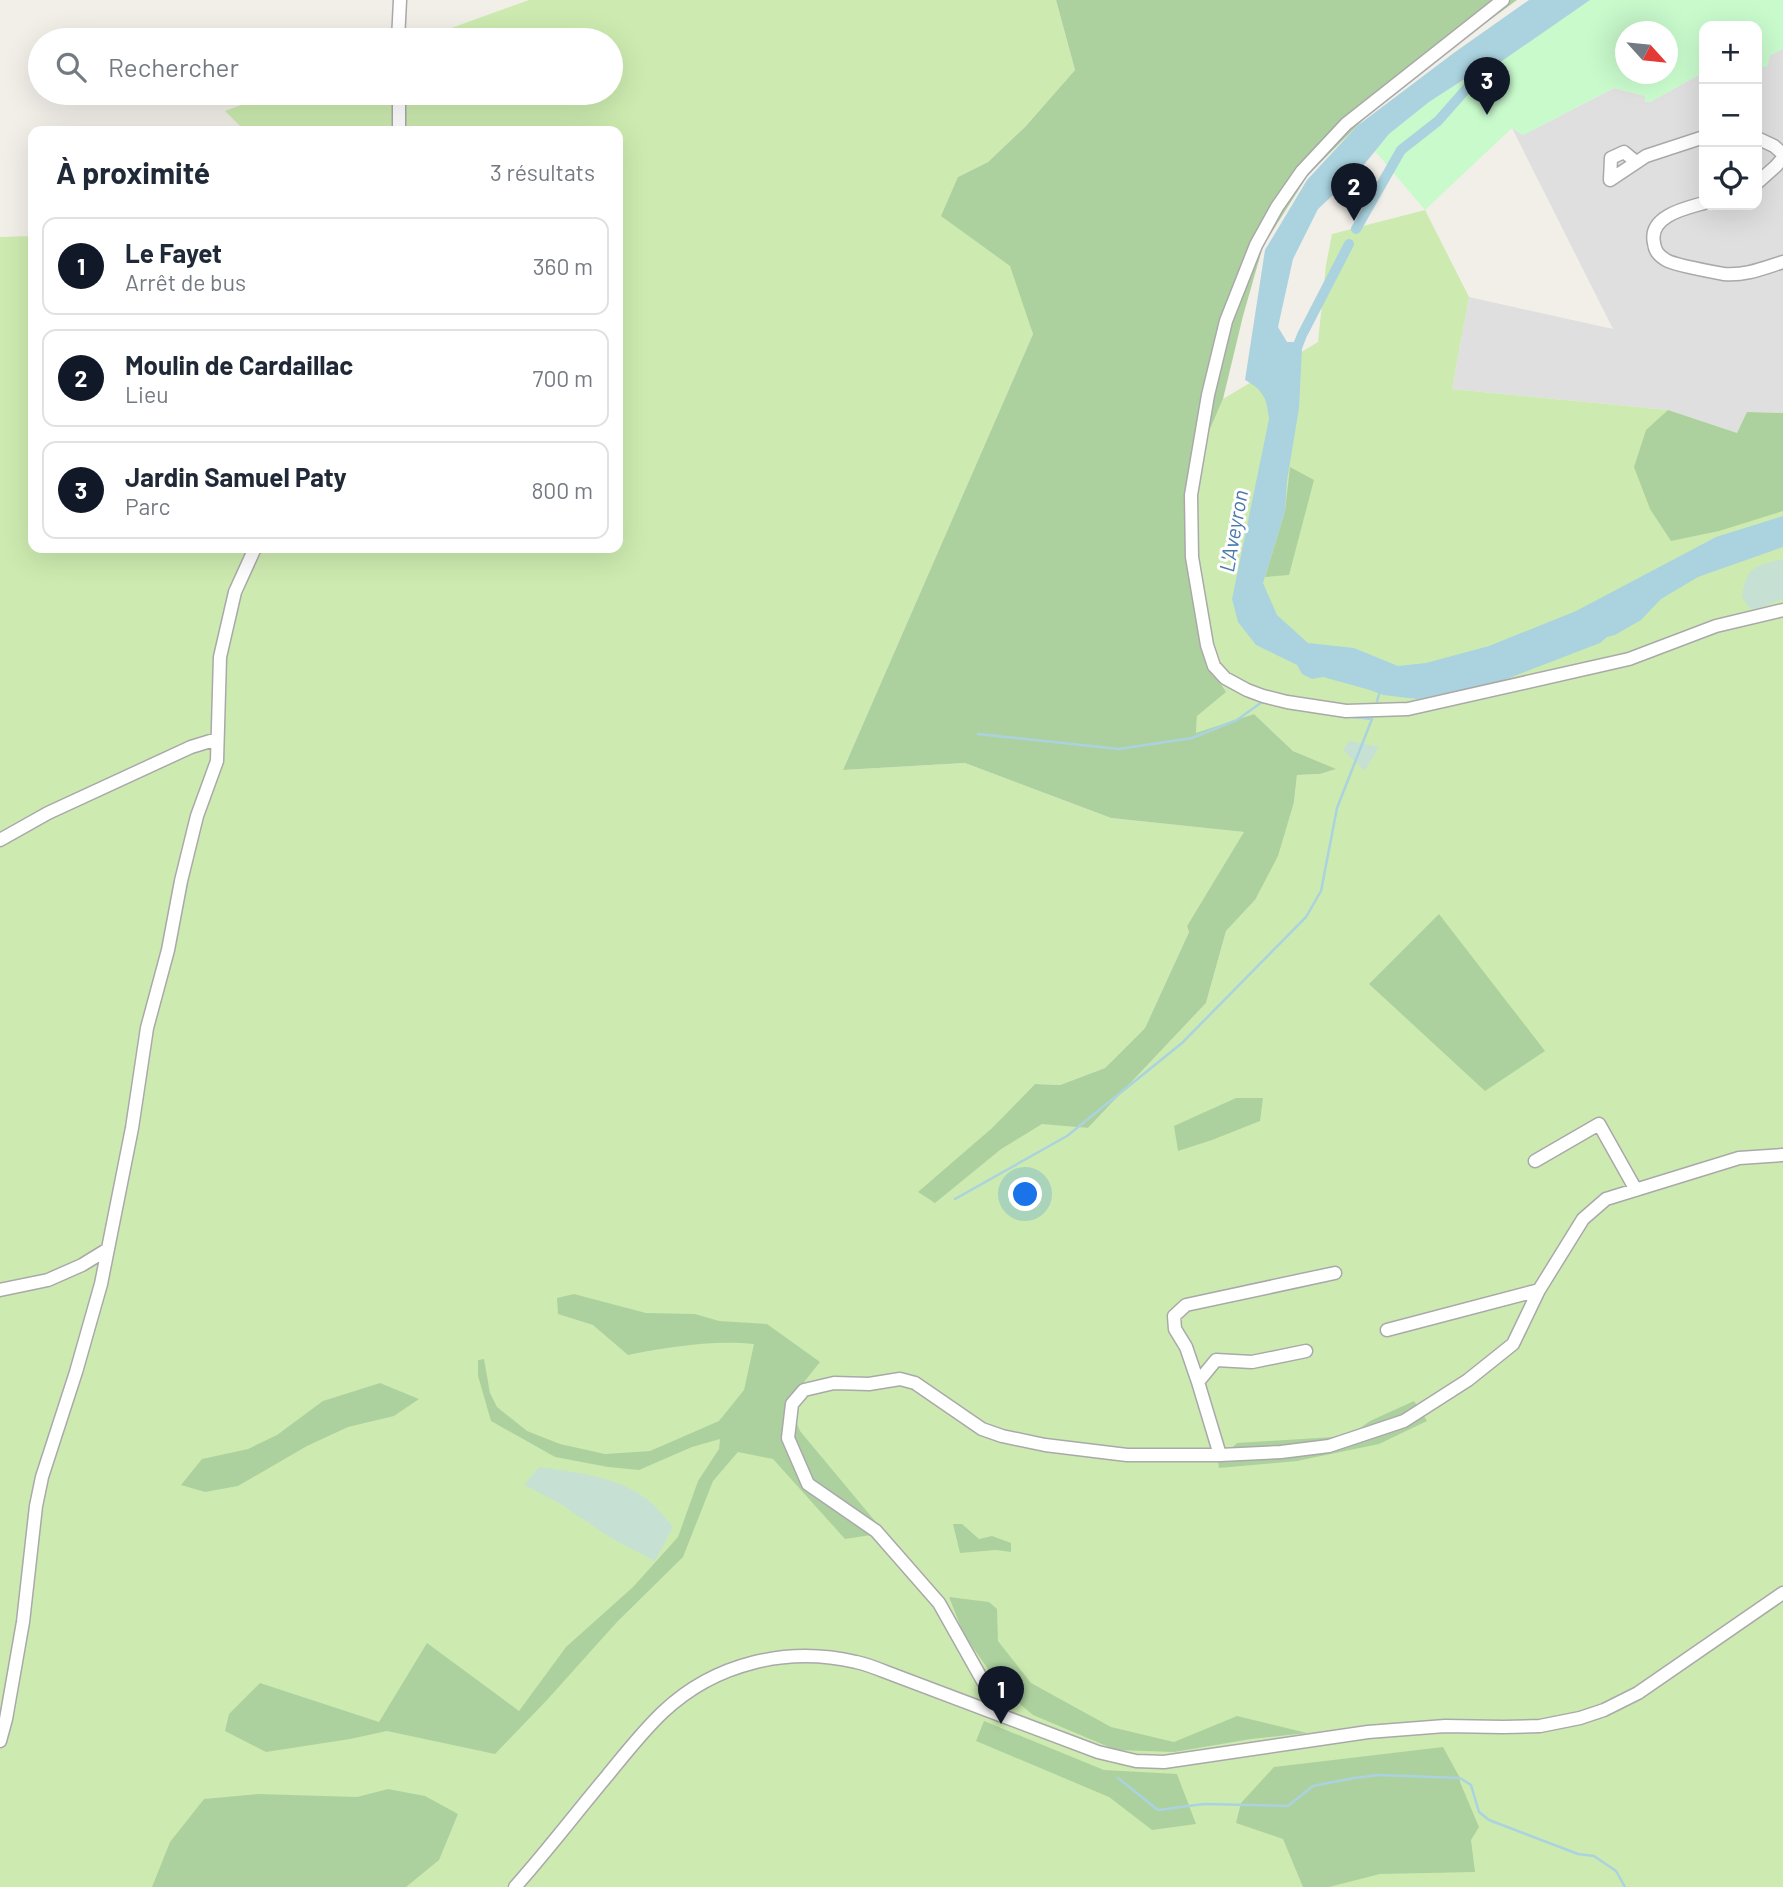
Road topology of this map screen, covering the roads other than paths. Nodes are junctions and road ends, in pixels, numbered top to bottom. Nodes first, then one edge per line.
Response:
1 (400, 0) edge
2 (1503, 0) edge
3 (399, 28) edge
4 (399, 105) edge
5 (399, 126) edge
6 (1699, 139) edge
7 (1762, 140) edge
8 (1783, 156) edge
9 (1636, 162) dead end
10 (1762, 179) edge
11 (1699, 205) edge
12 (1783, 262) edge
13 (253, 553) edge
14 (1783, 610) edge
15 (217, 739) junction
16 (0, 840) edge
17 (1783, 1155) edge
18 (1535, 1161) dead end
19 (1636, 1190) junction
20 (108, 1249) junction
21 (1335, 1273) dead end
22 (0, 1290) edge
23 (1539, 1290) junction
24 (1387, 1331) dead end
25 (1306, 1351) dead end
26 (1198, 1382) junction
27 (1220, 1455) junction
28 (1783, 1593) edge
29 (1002, 1715) junction
30 (0, 1741) edge
31 (515, 1887) edge

1 - 3 street
2 - 14 street
4 - 5 street
6 - 9 street
7 - 8 street
8 - 10 street
11 - 12 street
13 - 15 street
15 - 16 street
15 - 20 street
17 - 19 street
18 - 19 street
19 - 23 street
20 - 22 street
20 - 30 street
21 - 26 street
23 - 24 street
23 - 27 street
25 - 26 street
26 - 27 street
27 - 29 street
28 - 29 street
29 - 31 street

